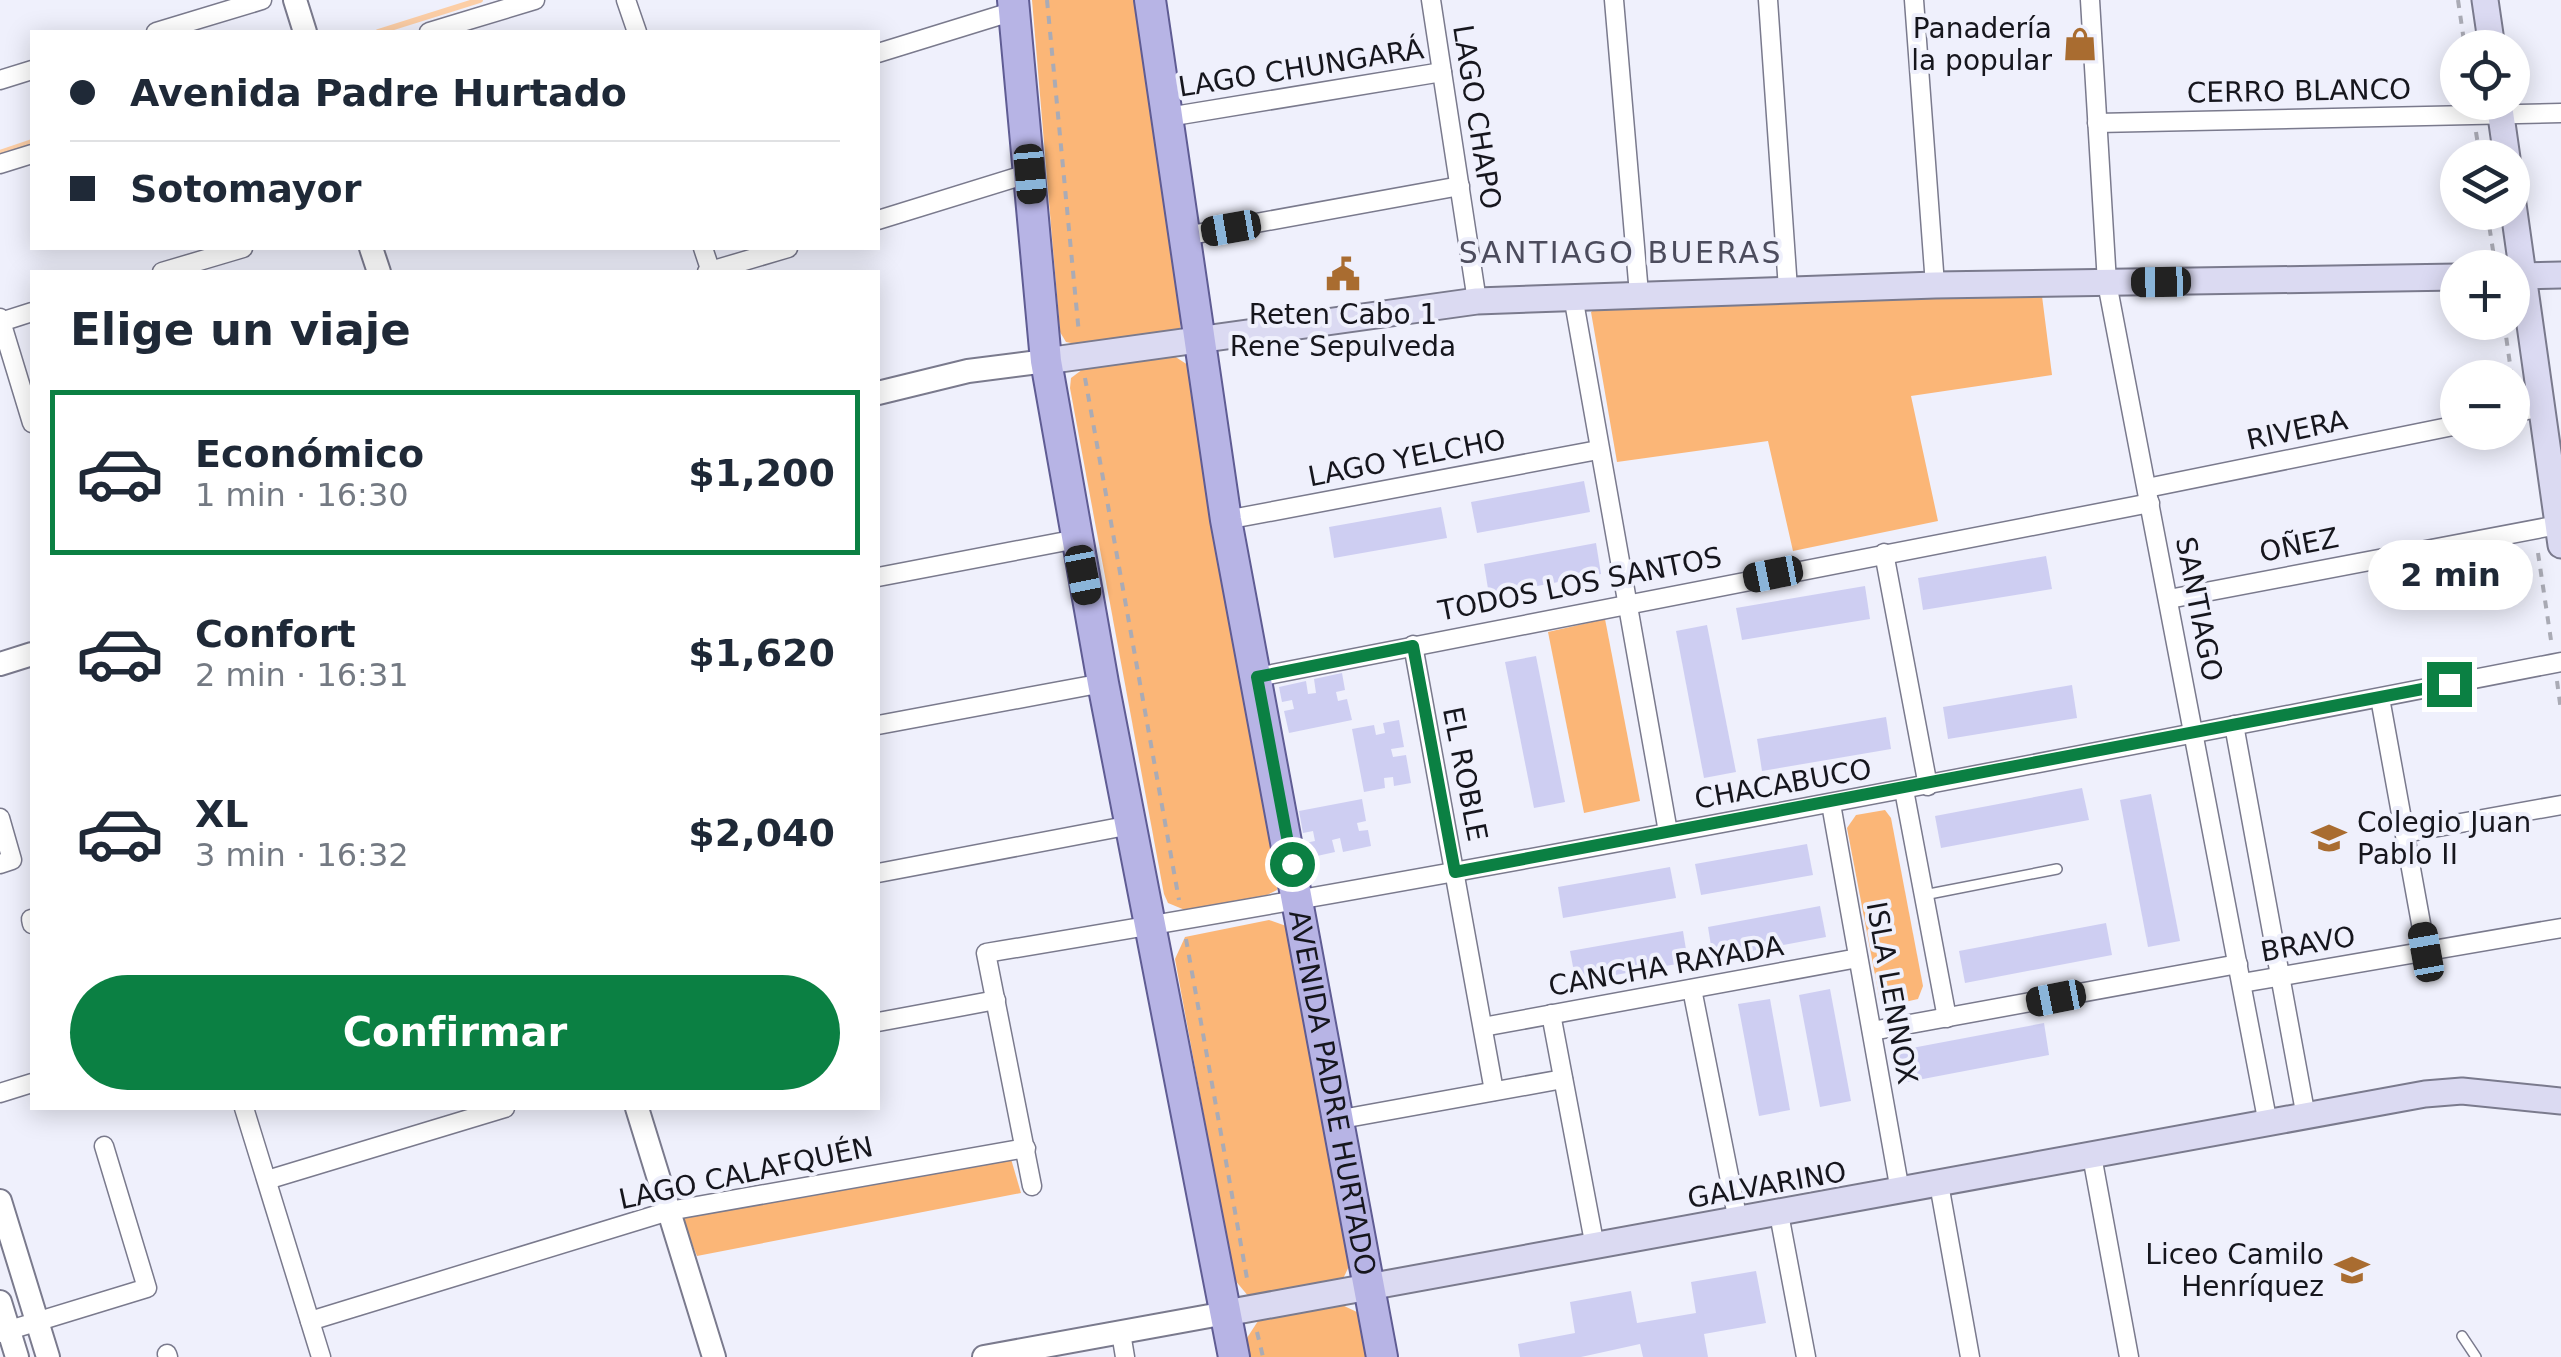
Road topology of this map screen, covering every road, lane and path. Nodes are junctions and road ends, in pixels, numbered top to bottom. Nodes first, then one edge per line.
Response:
1 (262, 0) edge
2 (295, 0) edge
3 (535, 0) edge
4 (626, 0) edge
5 (1046, 0) edge
6 (1432, 0) edge
7 (1614, 0) edge
8 (1768, 0) edge
9 (1914, 0) edge
10 (2090, 0) edge
11 (2458, 0) edge
12 (2485, 0) edge
13 (1155, 1) edge
14 (1014, 6) edge
15 (163, 30) edge
16 (304, 30) edge
17 (436, 30) edge
18 (635, 30) edge
19 (2462, 30) edge
20 (2489, 30) edge
21 (880, 52) edge
22 (30, 71) edge
23 (1442, 72) junction
24 (0, 80) edge
25 (2440, 110) edge
26 (2530, 110) edge
27 (2561, 113) edge
28 (1168, 117) junction
29 (2098, 123) junction
30 (30, 155) edge
31 (0, 164) edge
32 (1030, 174) junction
33 (1460, 186) junction
34 (880, 219) edge
35 (1186, 236) junction
36 (236, 250) edge
37 (781, 250) edge
38 (169, 270) edge
39 (716, 270) edge
40 (2561, 275) edge
41 (2440, 276) edge
42 (2530, 276) edge
43 (2107, 283) junction
44 (1935, 286) junction
45 (1788, 289) junction
46 (1639, 294) junction
47 (1573, 296) junction
48 (1477, 300) junction
49 (30, 313) edge
50 (1, 320) edge
51 (1201, 339) junction
52 (2530, 340) edge
53 (1081, 356) junction
54 (1046, 361) junction
55 (880, 393) edge
56 (2542, 407) junction
57 (2530, 409) edge
58 (30, 416) edge
59 (2440, 428) edge
60 (1598, 450) junction
61 (2149, 496) junction
62 (1226, 520) junction
63 (2560, 535) edge
64 (1077, 540) junction
65 (1884, 553) junction
66 (880, 577) edge
67 (2169, 598) junction
68 (1626, 603) junction
69 (1413, 646) junction
70 (30, 655) edge
71 (2561, 662) edge
72 (0, 664) edge
73 (1257, 677) junction
74 (1103, 683) junction
75 (2380, 698) junction
76 (880, 725) edge
77 (2234, 725) junction
78 (2195, 732) junction
79 (1928, 786) junction
80 (1904, 790) junction
81 (1831, 804) junction
82 (2561, 804) edge
83 (0, 818) edge
84 (1132, 825) junction
85 (1668, 832) junction
86 (2406, 833) junction
87 (0, 864) edge
88 (2056, 869) dead end
89 (1455, 872) junction
90 (880, 873) edge
91 (1924, 895) junction
92 (1298, 902) junction
93 (1183, 921) junction
94 (1152, 926) junction
95 (2561, 928) edge
96 (2426, 952) junction
97 (1858, 958) junction
98 (2238, 964) junction
99 (2280, 976) junction
100 (2242, 983) junction
101 (1692, 989) junction
102 (996, 1000) junction
103 (1552, 1014) junction
104 (1947, 1018) junction
105 (880, 1022) edge
106 (1483, 1027) junction
107 (1872, 1032) junction
108 (1563, 1078) junction
109 (30, 1085) edge
110 (1494, 1090) junction
111 (0, 1093) edge
112 (2561, 1101) edge
113 (245, 1110) edge
114 (498, 1110) edge
115 (638, 1110) edge
116 (2306, 1116) junction
117 (1336, 1120) junction
118 (2268, 1124) junction
119 (104, 1146) dead end
120 (1026, 1148) junction
121 (2092, 1156) junction
122 (266, 1180) junction
123 (1939, 1184) junction
124 (1032, 1186) dead end
125 (1900, 1191) junction
126 (0, 1202) edge
127 (669, 1211) junction
128 (1780, 1214) junction
129 (1738, 1221) junction
130 (1595, 1247) junction
131 (1370, 1288) junction
132 (0, 1302) edge
133 (1240, 1311) junction
134 (310, 1321) junction
135 (37, 1322) junction
136 (4, 1332) edge
137 (1121, 1332) junction
138 (2462, 1336) dead end
139 (17, 1357) edge
140 (48, 1357) edge
141 (321, 1357) edge
142 (714, 1357) edge
143 (984, 1357) edge
144 (1125, 1357) edge
145 (1234, 1357) edge
146 (1263, 1357) edge
147 (1382, 1357) edge
148 (1806, 1357) edge
149 (1970, 1357) edge
150 (2129, 1357) edge
151 (2476, 1357) edge

1 - 15 street
2 - 16 street
3 - 17 street
4 - 18 street
5 - 53 path
6 - 23 street, LAGO CHAPO
7 - 46 street
8 - 45 street
9 - 44 street
10 - 29 street, SANTIAGO
11 - 19 path
12 - 20 main road
13 - 28 main road, AVENIDA PADRE HURTADO
14 - 21 street
14 - 32 main road
22 - 24 street
23 - 28 street, LAGO CHUNGARÁ
23 - 33 street, LAGO CHAPO
25 - 29 street, CERRO BLANCO
26 - 27 street, CERRO BLANCO
28 - 35 main road, AVENIDA PADRE HURTADO
29 - 43 street, SANTIAGO
30 - 31 street
32 - 34 street
32 - 54 main road
33 - 35 street
33 - 48 street, LAGO CHAPO
35 - 51 main road, AVENIDA PADRE HURTADO
36 - 38 street
37 - 39 street
40 - 42 main road
41 - 43 main road
43 - 44 main road
43 - 61 street, SANTIAGO
44 - 45 main road
45 - 46 main road
46 - 47 main road
47 - 48 main road
47 - 60 street
48 - 51 main road
49 - 50 street
50 - 58 street
51 - 53 main road
51 - 62 main road, AVENIDA PADRE HURTADO
52 - 56 main road
53 - 54 main road
53 - 93 path
54 - 55 street
54 - 64 main road
56 - 57 street
56 - 63 main road
59 - 61 street, RIVERA
60 - 62 street, LAGO YELCHO
60 - 68 street
61 - 65 street, TODOS LOS SANTOS
61 - 67 street, SANTIAGO
62 - 73 main road, AVENIDA PADRE HURTADO
63 - 67 street, OÑEZ
64 - 66 street
64 - 74 main road
65 - 68 street, TODOS LOS SANTOS
65 - 79 street
67 - 78 street, SANTIAGO
68 - 69 street, TODOS LOS SANTOS
68 - 85 street
69 - 73 street, TODOS LOS SANTOS
69 - 89 street, EL ROBLE
70 - 72 street
71 - 75 street, CHACABUCO
73 - 92 main road, AVENIDA PADRE HURTADO
74 - 76 street
74 - 84 main road
75 - 77 street, CHACABUCO
75 - 86 street
77 - 78 street, CHACABUCO
77 - 99 street
78 - 79 street, CHACABUCO
78 - 98 street, SANTIAGO
79 - 80 street, CHACABUCO
80 - 81 street, CHACABUCO
80 - 91 street
81 - 85 street, CHACABUCO
81 - 97 street, ISLA LENNOX
82 - 86 street
83 - 87 street
84 - 90 street
84 - 94 main road
85 - 89 street, CHACABUCO
86 - 96 street
88 - 91 lane
89 - 92 street, CHACABUCO
89 - 106 street, EL ROBLE
91 - 104 street
92 - 93 street, CHACABUCO
92 - 117 main road, AVENIDA PADRE HURTADO
93 - 94 street, CHACABUCO
93 - 133 path
94 - 102 street, CHACABUCO
94 - 133 main road
95 - 96 street, BRAVO
96 - 99 street, BRAVO
97 - 101 street, CANCHA RAYADA
97 - 107 street, ISLA LENNOX
98 - 100 street, SANTIAGO
98 - 104 street
99 - 100 street, BRAVO
99 - 116 street
100 - 118 street, SANTIAGO
101 - 103 street, CANCHA RAYADA
101 - 129 street
102 - 105 street
102 - 120 street
103 - 106 street, CANCHA RAYADA
103 - 108 street
104 - 107 street
106 - 110 street, EL ROBLE
107 - 125 street, ISLA LENNOX
108 - 110 street
108 - 130 street
109 - 111 street
110 - 117 street
112 - 116 main road, GALVARINO
113 - 122 street
114 - 122 street
115 - 127 street
116 - 118 main road, GALVARINO
117 - 131 main road, AVENIDA PADRE HURTADO
118 - 121 main road, GALVARINO
119 - 135 street
120 - 124 street
120 - 127 street, LAGO CALAFQUÉN
121 - 123 main road, GALVARINO
121 - 150 street
122 - 134 street
123 - 125 main road, GALVARINO
123 - 149 street
125 - 128 main road, GALVARINO
126 - 135 street
127 - 134 street, LAGO CALAFQUÉN
127 - 142 street
128 - 129 main road, GALVARINO
128 - 148 street
129 - 130 main road, GALVARINO
130 - 131 main road, GALVARINO
131 - 133 main road, GALVARINO
131 - 147 main road, AVENIDA PADRE HURTADO
132 - 136 street
133 - 137 street, GALVARINO
133 - 145 main road
133 - 146 path
134 - 141 street
135 - 136 street
135 - 140 street
136 - 139 street
137 - 143 street, GALVARINO
137 - 144 street
138 - 151 lane

